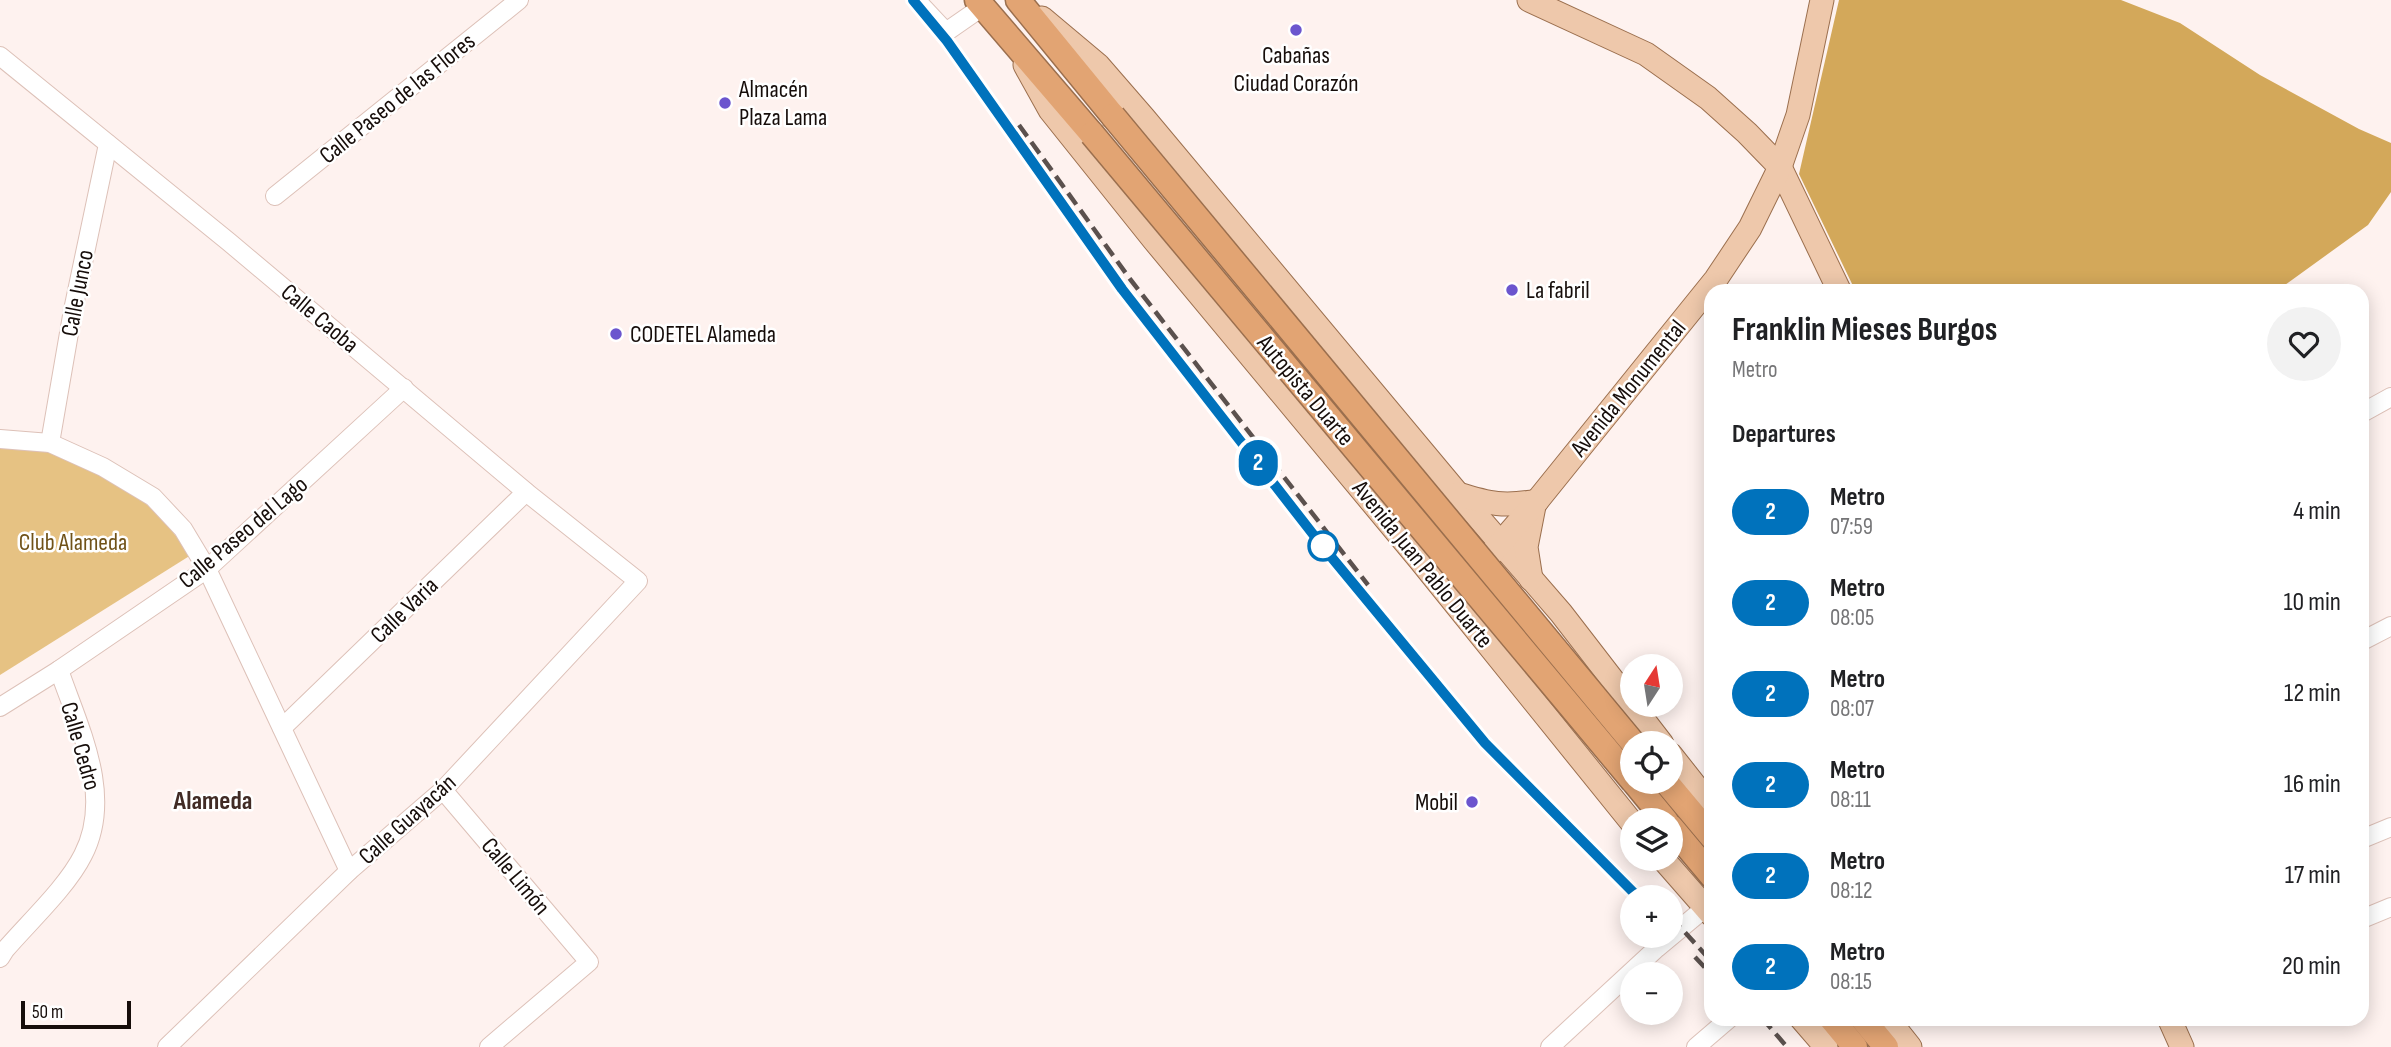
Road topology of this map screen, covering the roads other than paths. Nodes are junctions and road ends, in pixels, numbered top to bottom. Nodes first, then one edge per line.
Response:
1 (519, 0) edge
2 (916, 0) edge
3 (1018, 0) edge
4 (1529, 0) edge
5 (1822, 0) edge
6 (979, 3) edge
7 (1010, 38) junction
8 (0, 56) edge
9 (108, 144) junction
10 (1780, 167) junction
11 (275, 196) dead end
12 (1712, 284) edge
13 (1836, 284) edge
14 (1704, 294) edge
15 (404, 388) junction
16 (2391, 397) edge
17 (2369, 409) edge
18 (1, 439) edge
19 (50, 443) junction
20 (526, 492) junction
21 (1458, 494) junction
22 (1535, 502) junction
23 (1500, 544) junction
24 (207, 569) junction
25 (1531, 579) junction
26 (638, 581) joint
27 (1452, 599) junction
28 (2391, 626) edge
29 (2369, 637) edge
30 (59, 670) junction
31 (0, 708) edge
32 (282, 728) junction
33 (1623, 731) edge
34 (1652, 731) edge
35 (1620, 766) edge
36 (1683, 770) edge
37 (443, 790) junction
38 (1643, 794) edge
39 (1676, 794) edge
40 (1704, 797) edge
41 (1620, 808) edge
42 (1655, 808) edge
43 (1704, 827) edge
44 (2391, 827) edge
45 (2369, 836) edge
46 (1683, 841) edge
47 (1704, 866) edge
48 (349, 871) junction
49 (1673, 871) edge
50 (1704, 906) edge
51 (2391, 907) edge
52 (1704, 915) edge
53 (2369, 916) edge
54 (0, 958) edge
55 (1721, 1026) edge
56 (1808, 1026) edge
57 (1838, 1026) edge
58 (1869, 1026) edge
59 (1893, 1026) edge
60 (2173, 1026) edge
61 (167, 1047) edge
62 (489, 1047) edge
63 (1550, 1047) edge
64 (1696, 1047) edge
65 (1826, 1047) edge
66 (1855, 1047) edge
67 (1886, 1047) edge
68 (1910, 1047) edge
69 (2182, 1047) edge

1 - 11 street, Calle Paseo de las Flores
2 - 6 street
3 - 21 main road, Autopista Duarte
3 - 33 highway, Autopista Duarte, bridge
4 - 10 main road
5 - 10 main road, Avenida Monumental
6 - 7 highway, Autopista Duarte
7 - 27 main road, Avenida Juan Pablo Duarte
7 - 35 highway, Autopista Duarte, bridge
8 - 9 street, Calle Caoba
9 - 15 street, Calle Caoba
9 - 19 street, Calle Junco
10 - 12 main road, Avenida Monumental
10 - 13 main road
14 - 22 main road, Avenida Monumental
15 - 20 street, Calle Caoba
15 - 24 street, Calle Paseo del Lago
16 - 17 street
18 - 19 street
19 - 24 street
20 - 26 street, Calle Caoba
20 - 32 street, Calle Varia
21 - 22 main road
21 - 23 main road, Autopista Duarte
22 - 23 main road, Avenida Monumental
22 - 25 main road
23 - 25 main road, Autopista Duarte
23 - 27 main road, Avenida Monumental
24 - 30 street, Calle Paseo del Lago
24 - 32 street
25 - 34 main road, Autopista Duarte
26 - 37 street, Calle Guayacán
27 - 41 main road, Avenida Juan Pablo Duarte
28 - 29 street
30 - 31 street, Calle Paseo del Lago
30 - 54 street, Calle Cedro
32 - 48 street
36 - 40 main road
37 - 48 street, Calle Guayacán
37 - 62 street, Calle Limón
38 - 42 highway, Autopista Duarte
39 - 43 highway
44 - 45 street
46 - 47 highway
48 - 61 street, Calle Guayacán
49 - 50 main road
51 - 53 street
52 - 63 street
55 - 64 street
56 - 65 main road
57 - 66 highway
58 - 67 highway
59 - 68 main road
60 - 69 main road

